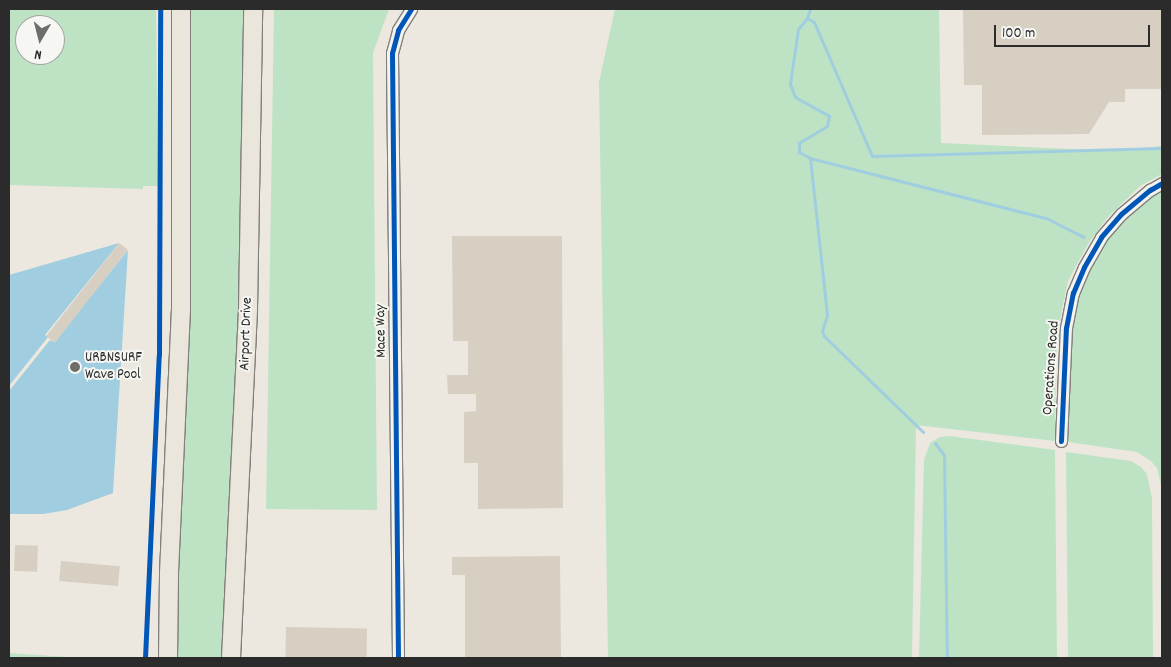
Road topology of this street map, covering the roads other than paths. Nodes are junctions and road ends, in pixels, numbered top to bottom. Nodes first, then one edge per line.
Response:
1 (181, 9) edge
2 (253, 9) edge
3 (411, 9) edge
4 (1162, 183) edge
5 (1061, 441) dead end
6 (168, 658) edge
7 (231, 658) edge
8 (398, 658) edge

1 - 6 main road
2 - 7 main road, Airport Drive
3 - 8 street, Mace Way
4 - 5 street, Operations Road

